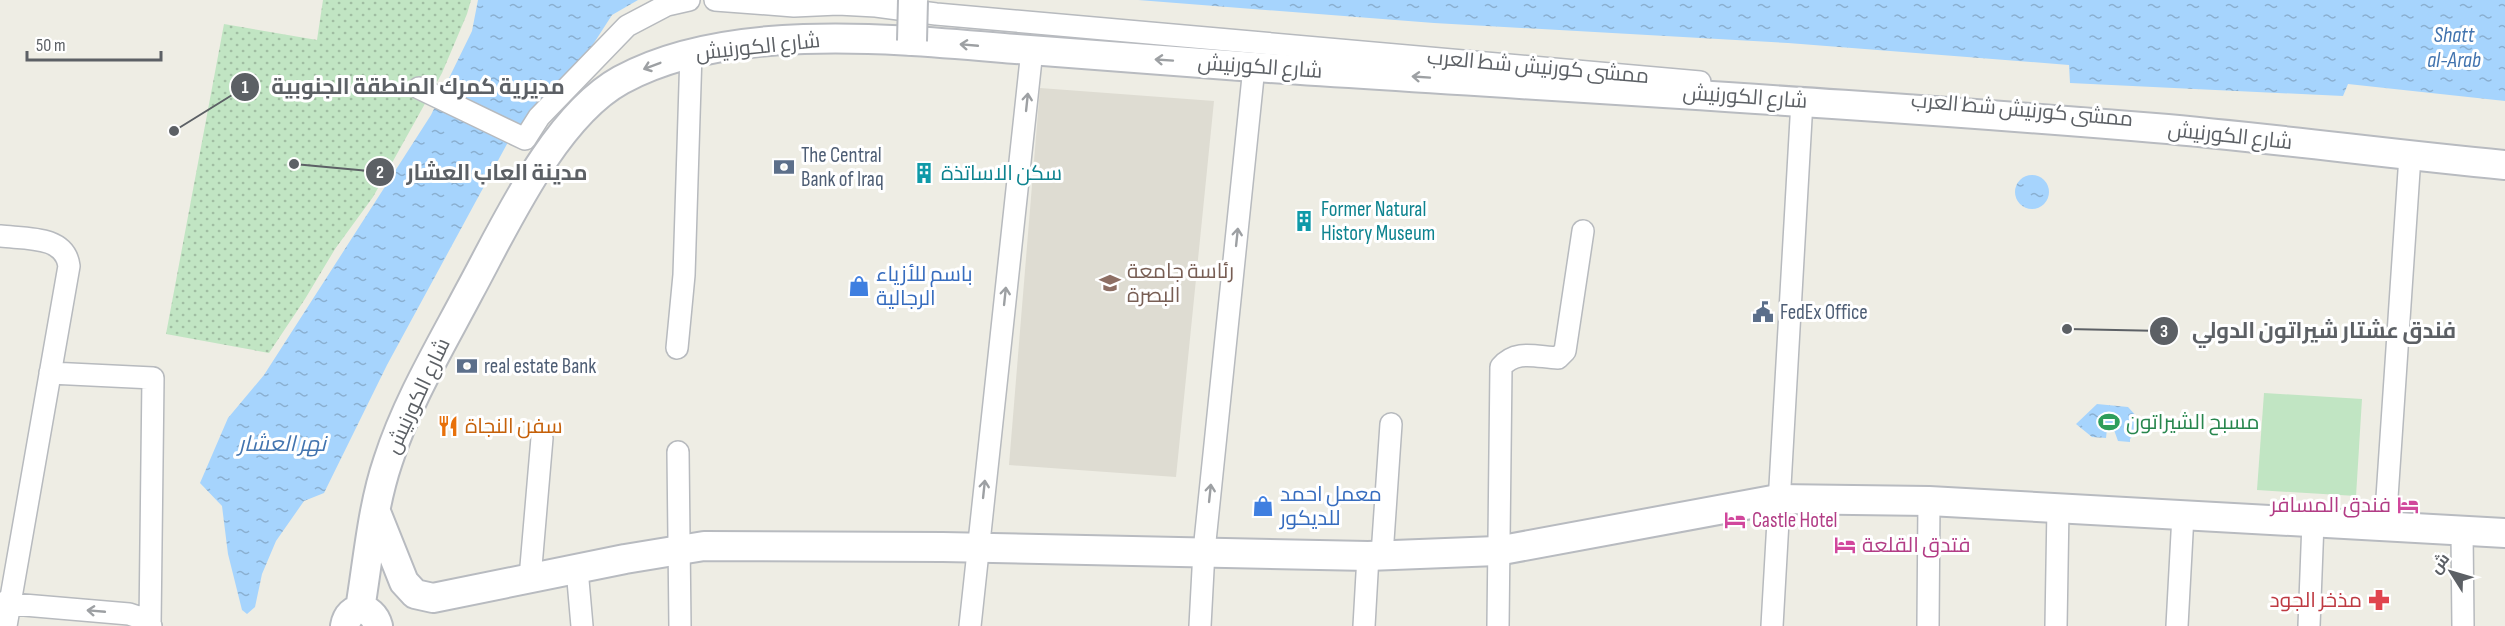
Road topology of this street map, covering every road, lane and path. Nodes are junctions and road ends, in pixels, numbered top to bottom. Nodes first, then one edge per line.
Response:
1 (689, 0) edge
2 (715, 0) edge
3 (913, 0) edge
4 (912, 41) junction
5 (1032, 50) junction
6 (691, 53) junction
7 (1254, 67) junction
8 (419, 88) dead end
9 (1802, 100) junction
10 (2505, 153) edge
11 (2410, 156) junction
12 (2505, 165) edge
13 (1584, 231) dead end
14 (0, 236) edge
15 (677, 348) dead end
16 (50, 373) junction
17 (1391, 424) dead end
18 (542, 438) dead end
19 (678, 452) dead end
20 (1778, 499) junction
21 (1929, 501) junction
22 (2058, 507) junction
23 (376, 512) junction
24 (2183, 515) junction
25 (2313, 522) junction
26 (2385, 526) junction
27 (2462, 532) junction
28 (2505, 533) edge
29 (978, 548) junction
30 (680, 550) junction
31 (1204, 551) junction
32 (1497, 551) junction
33 (1375, 556) junction
34 (577, 569) junction
35 (530, 578) junction
36 (415, 594) junction
37 (5, 603) edge
38 (365, 622) edge
39 (150, 625) edge
40 (6, 626) edge
41 (582, 626) edge
42 (680, 626) edge
43 (970, 626) edge
44 (1200, 626) edge
45 (1364, 626) edge
46 (1498, 626) edge
47 (1773, 626) edge
48 (1928, 626) edge
49 (2056, 626) edge
50 (2177, 626) edge
51 (2309, 626) edge
52 (2463, 626) edge

1 - 8 street
2 - 10 street, ممشى كورنيش شط العرب
3 - 4 main road, bridge
5 -> 4 main road, شارع الكورنيش
4 - 6 main road, شارع الكورنيش
7 -> 5 main road, شارع الكورنيش
29 -> 5 street
6 - 15 street
6 -> 23 main road, شارع الكورنيش
9 -> 7 main road, شارع الكورنيش
31 -> 7 street
9 - 11 main road, شارع الكورنيش
9 - 20 street
11 - 12 main road, شارع الكورنيش
11 - 26 street
13 - 32 street
14 - 16 street
16 - 37 street
16 - 39 street
17 - 33 street
18 - 35 street
19 - 30 street
20 - 21 main road
20 - 32 main road
20 - 47 street
21 - 22 main road
21 - 48 street
22 - 24 main road
22 - 49 street
23 - 36 main road
23 - 38 main road, شارع الكورنيش
24 - 25 main road
24 - 50 street
25 - 26 main road
25 - 51 street
26 - 27 main road
27 - 28 main road
27 - 52 street
29 - 30 main road
29 - 31 main road
29 - 43 street
30 - 34 main road
30 - 42 street
31 - 33 main road
31 - 44 street
32 - 33 main road
32 - 46 street
33 - 45 street
34 - 35 main road
34 - 41 street
35 - 36 main road
36 - 38 main road
39 -> 37 street
37 - 40 street

